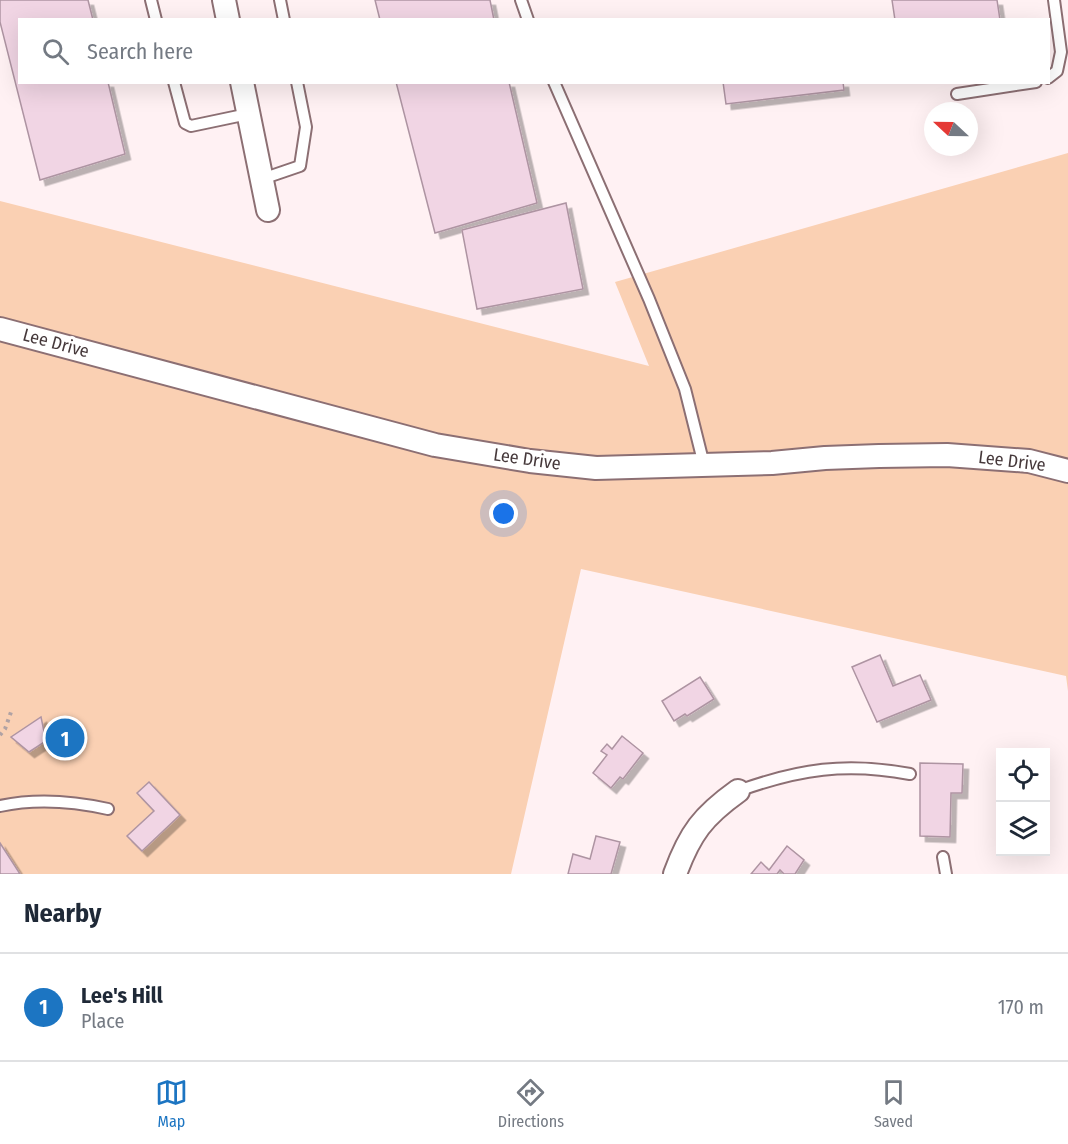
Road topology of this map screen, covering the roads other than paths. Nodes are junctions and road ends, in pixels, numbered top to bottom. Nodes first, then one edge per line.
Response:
1 (151, 0) edge
2 (224, 0) edge
3 (280, 0) edge
4 (521, 0) edge
5 (1054, 0) edge
6 (156, 18) edge
7 (228, 18) edge
8 (284, 18) edge
9 (527, 18) edge
10 (1050, 76) edge
11 (175, 84) edge
12 (242, 84) edge
13 (297, 84) edge
14 (555, 84) edge
15 (1023, 84) edge
16 (957, 94) dead end
17 (248, 114) junction
18 (262, 180) junction
19 (268, 210) dead end
20 (0, 329) edge
21 (704, 465) junction
22 (1068, 471) edge
23 (910, 774) dead end
24 (738, 791) joint
25 (0, 806) edge
26 (108, 809) dead end
27 (943, 857) dead end
28 (675, 874) edge
29 (946, 874) edge

1 - 6 lane
2 - 7 street
3 - 8 lane
4 - 9 lane
5 - 10 lane
11 - 17 lane
12 - 17 street
13 - 18 lane
14 - 21 lane
15 - 16 lane
17 - 18 street
18 - 19 street
20 - 21 street, Lee Drive
21 - 22 street, Lee Drive
23 - 24 lane
24 - 28 street
25 - 26 lane
27 - 29 lane

